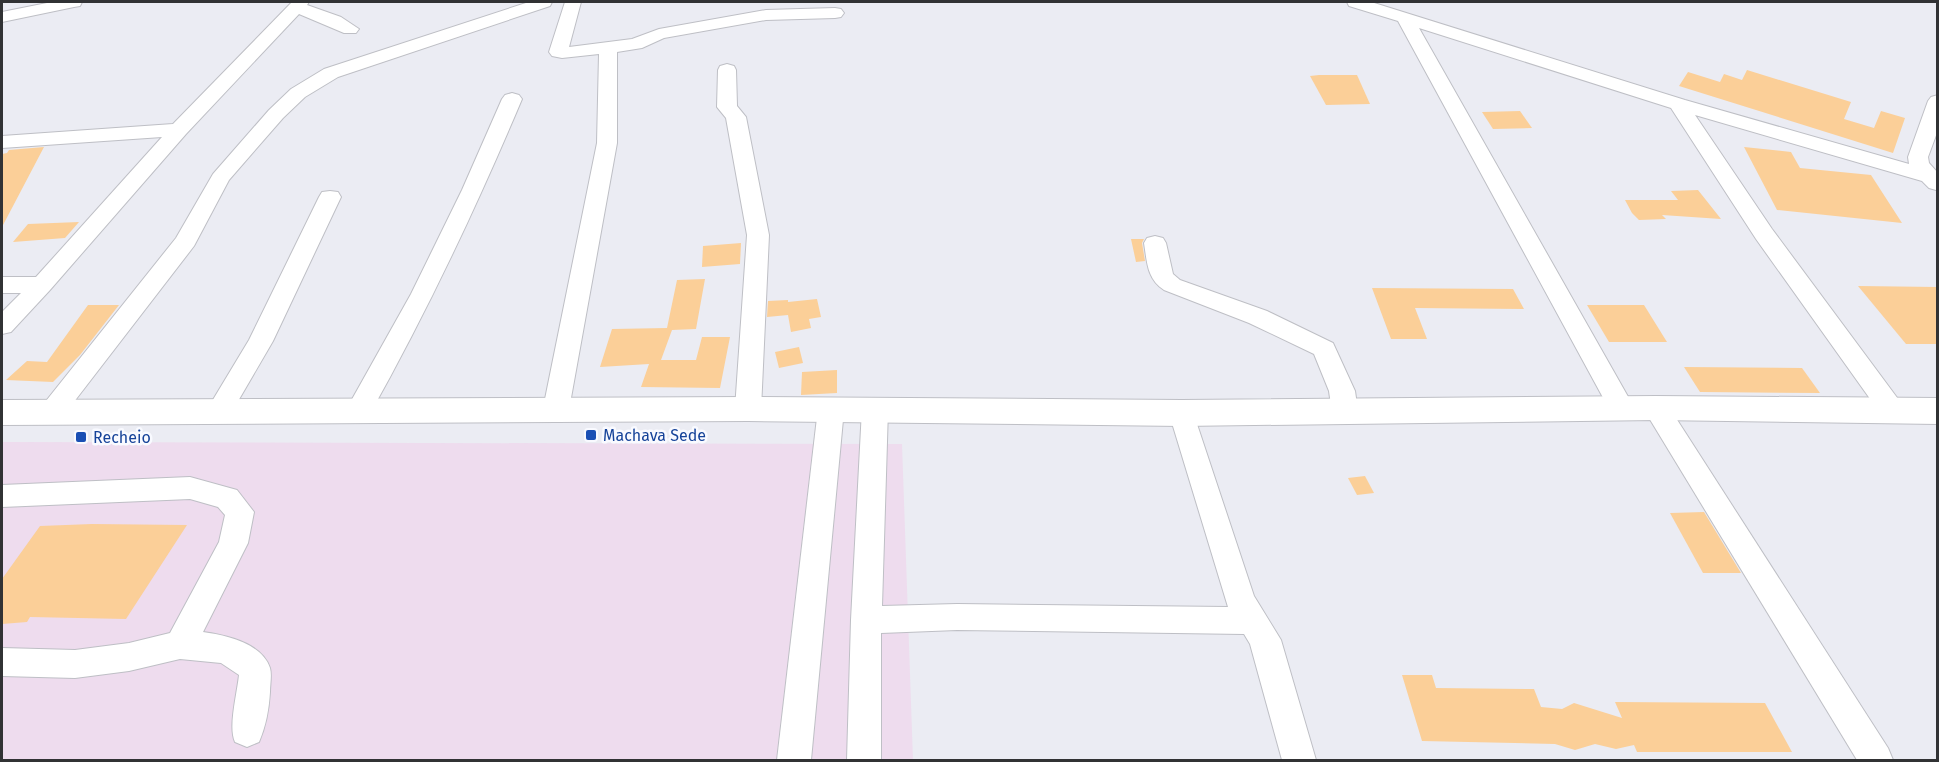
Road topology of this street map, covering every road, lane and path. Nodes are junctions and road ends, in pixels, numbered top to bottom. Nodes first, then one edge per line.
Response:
1 (74, 2) edge
2 (544, 2) edge
3 (573, 2) edge
4 (1355, 2) edge
5 (298, 4) edge
6 (835, 13) dead end
7 (2, 17) edge
8 (1405, 18) junction
9 (350, 29) dead end
10 (608, 49) junction
11 (727, 70) dead end
12 (512, 99) dead end
13 (1938, 101) edge
14 (1678, 104) junction
15 (179, 130) junction
16 (2, 142) edge
17 (1933, 180) edge
18 (330, 197) dead end
19 (1155, 243) dead end
20 (2, 285) edge
21 (42, 285) junction
22 (2, 326) edge
23 (1656, 408) junction
24 (748, 409) junction
25 (831, 409) junction
26 (875, 409) junction
27 (1622, 409) junction
28 (359, 410) junction
29 (556, 410) junction
30 (1892, 410) junction
31 (1938, 411) edge
32 (1345, 412) junction
33 (2, 413) edge
34 (51, 413) junction
35 (218, 413) junction
36 (1182, 413) junction
37 (2, 496) edge
38 (866, 620) junction
39 (1253, 621) junction
40 (180, 645) junction
41 (2, 662) edge
42 (247, 731) dead end
43 (794, 760) edge
44 (864, 760) edge
45 (1299, 760) edge
46 (1876, 760) edge

1 - 7 street
2 - 34 street
3 - 10 street
4 - 8 street
5 - 9 street
5 - 15 street
6 - 10 street
8 - 14 street
8 - 27 street
10 - 29 street
11 - 24 street
12 - 28 street
13 - 17 street
14 - 17 street
14 - 30 street
15 - 16 street
15 - 21 street
18 - 35 street
19 - 32 street
20 - 21 street
21 - 22 street
23 - 27 main road
23 - 30 main road
23 - 46 street
24 - 25 main road
24 - 29 main road
25 - 26 main road
25 - 43 street
26 - 36 main road
26 - 38 street
27 - 32 main road
28 - 29 main road
28 - 35 main road
30 - 31 main road
32 - 36 main road
33 - 34 main road
34 - 35 main road
36 - 39 street
37 - 40 street
38 - 39 street
38 - 44 street
39 - 45 street
40 - 41 street
40 - 42 street

